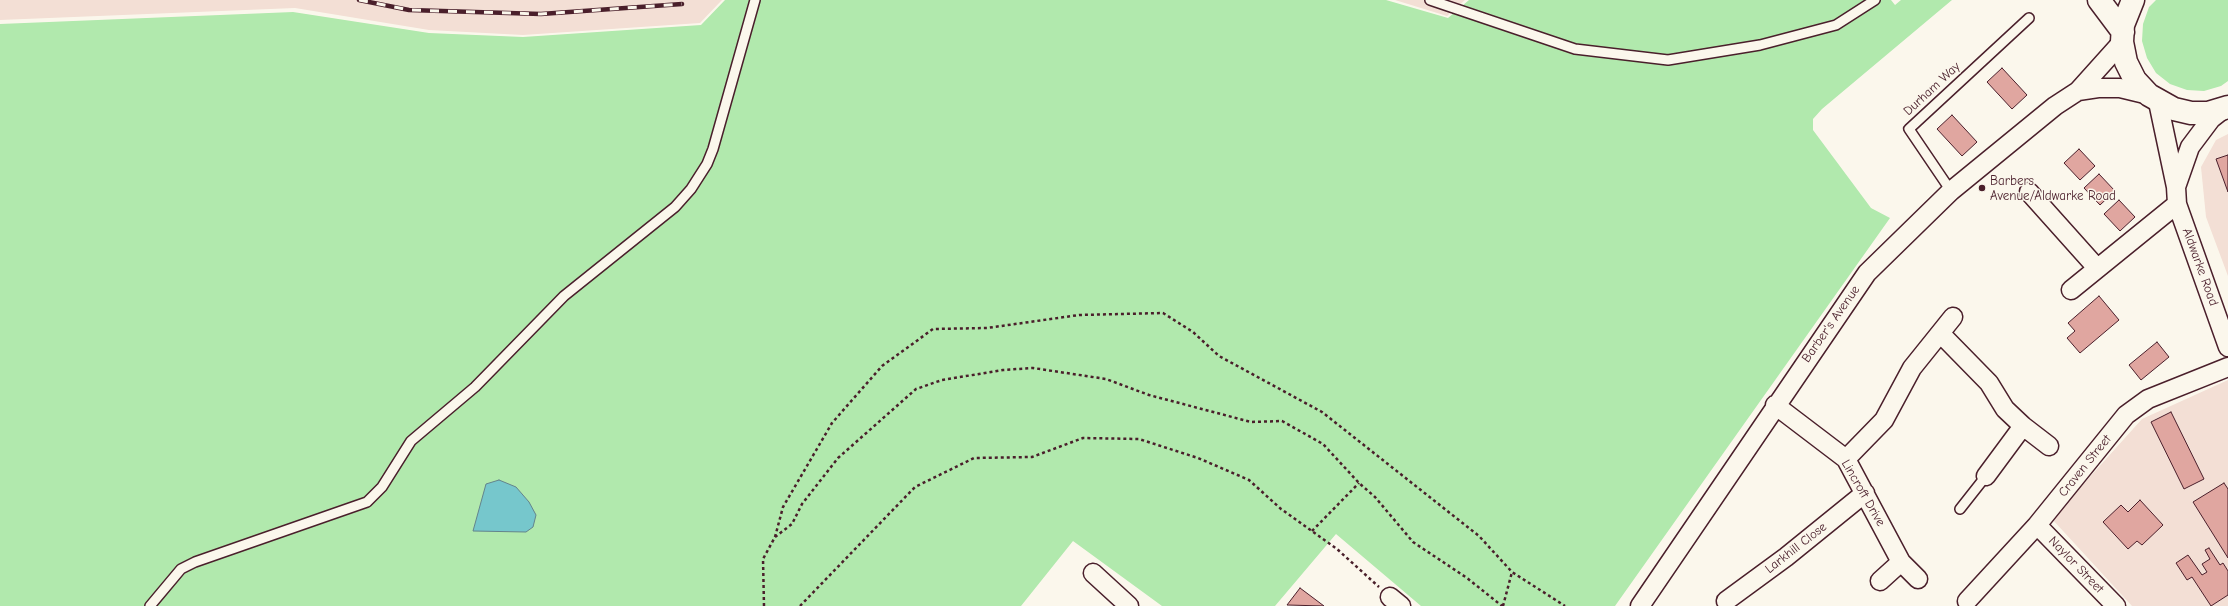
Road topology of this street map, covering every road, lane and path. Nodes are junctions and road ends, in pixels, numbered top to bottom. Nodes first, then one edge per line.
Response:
1 (755, 0) edge
2 (1430, 0) edge
3 (1875, 0) edge
4 (2100, 0) edge
5 (2133, 0) edge
6 (2029, 18) dead end
7 (2123, 37) junction
8 (2078, 91) junction
9 (2153, 99) junction
10 (2227, 107) edge
11 (1951, 191) junction
12 (2029, 192) dead end
13 (2176, 196) junction
14 (2097, 268) junction
15 (2070, 290) dead end
16 (1953, 317) dead end
17 (1941, 334) junction
18 (2228, 346) edge
19 (2228, 367) edge
20 (1775, 405) junction
21 (2023, 426) junction
22 (2049, 446) dead end
23 (1846, 459) junction
24 (1986, 476) joint
25 (1359, 483) junction
26 (1865, 493) junction
27 (1960, 509) dead end
28 (2037, 525) junction
29 (1312, 530) junction
30 (775, 537) junction
31 (1901, 562) junction
32 (1512, 572) junction
33 (1093, 573) dead end
34 (1918, 579) dead end
35 (1880, 581) dead end
36 (1396, 601) edge
37 (1726, 601) dead end
38 (1967, 601) dead end
39 (150, 606) edge
40 (764, 606) edge
41 (800, 606) edge
42 (1130, 606) edge
43 (1502, 606) edge
44 (1565, 606) edge
45 (1640, 606) edge
46 (2116, 606) edge

1 - 39 lane
2 - 3 lane
4 - 7 main road
5 - 7 main road
6 - 11 lane, Durham Way
7 - 8 street, Barber's Avenue
7 - 9 main road
8 - 9 street, Barber's Avenue
8 - 11 street, Barber's Avenue
9 - 10 main road
9 - 13 street, Aldwarke Road
10 - 13 street
11 - 20 street, Barber's Avenue
12 - 14 street
13 - 14 street
13 - 18 street, Aldwarke Road
14 - 15 street
16 - 17 street
17 - 21 street
17 - 23 street
19 - 28 street, Craven Street
20 - 23 street, Lincroft Drive
20 - 45 street, Barber's Avenue
21 - 22 street
21 - 24 street
23 - 26 street, Lincroft Drive
24 - 27 lane
25 - 29 path
25 - 30 path
25 - 43 path
26 - 31 street, Lincroft Drive
26 - 37 street, Larkhill Close
28 - 38 street, Craven Street
28 - 46 street, Naylor Street
29 - 36 path
29 - 41 path
30 - 32 path
30 - 40 path
31 - 34 street, Lincroft Drive
31 - 35 street
32 - 43 path
32 - 44 path
33 - 42 street

